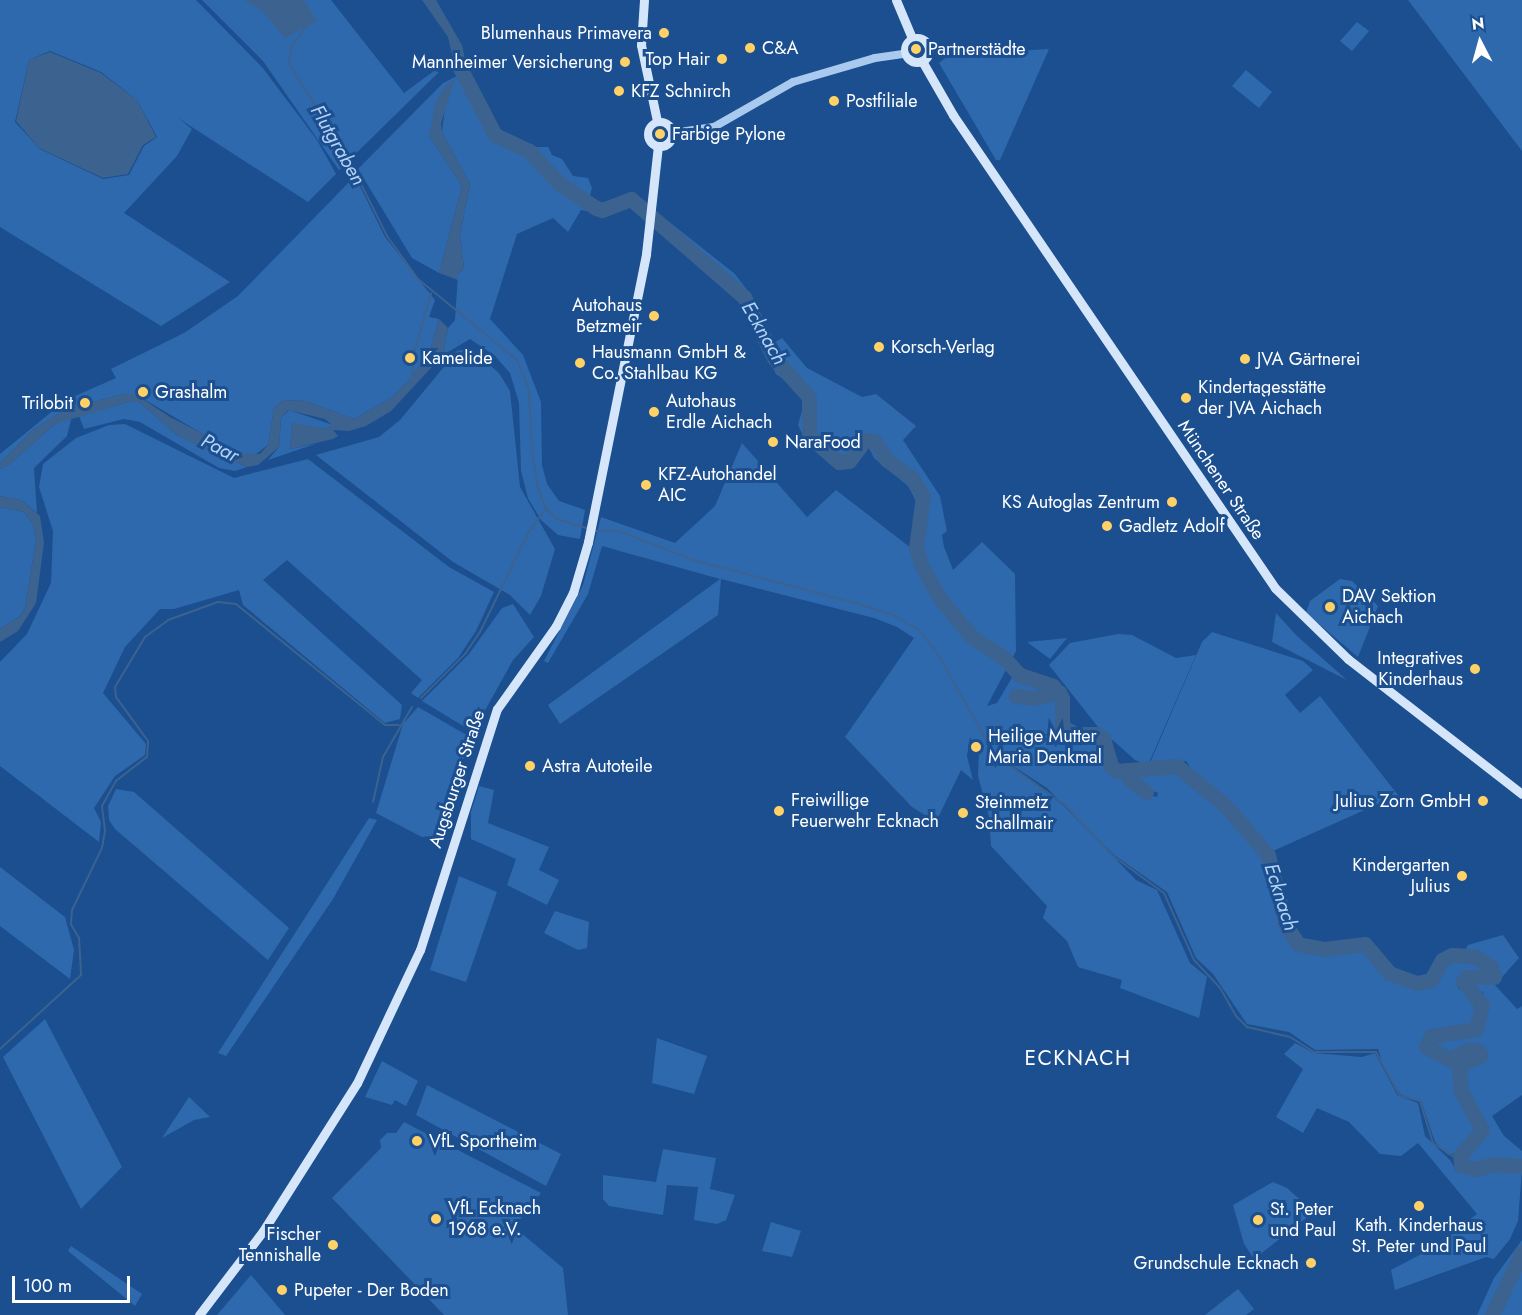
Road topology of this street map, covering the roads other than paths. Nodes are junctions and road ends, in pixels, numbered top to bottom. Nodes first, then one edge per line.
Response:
1 (644, 0) edge
2 (896, 0) edge
3 (912, 38) junction
4 (905, 54) junction
5 (922, 61) junction
6 (657, 122) junction
7 (673, 133) junction
8 (658, 146) junction
9 (1522, 794) edge
10 (199, 1315) edge

1 - 6 main road, Augsburger Straße
2 - 3 main road, Münchener Straße
3 - 4 main road
3 - 5 main road, Münchener Straße
4 - 5 main road
4 - 7 street
5 - 9 main road, Münchener Straße
6 - 7 main road
6 - 8 main road, Augsburger Straße
7 - 8 main road
8 - 10 main road, Augsburger Straße

